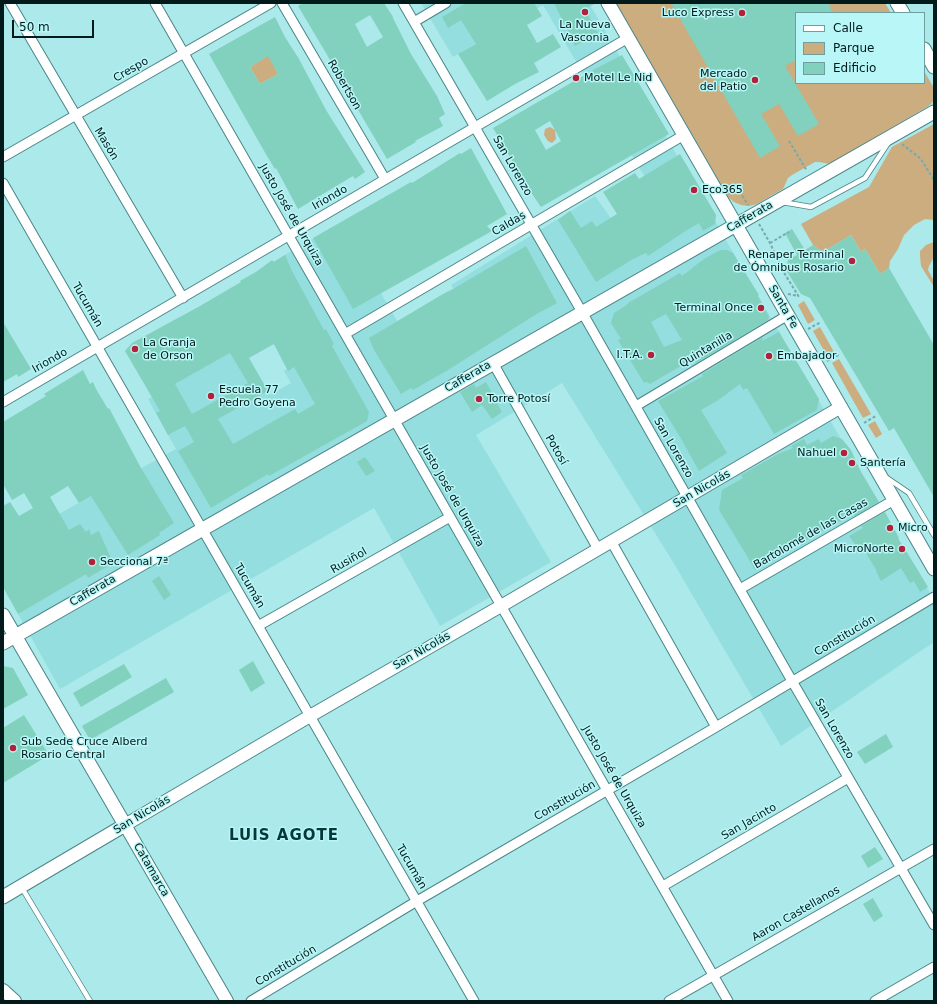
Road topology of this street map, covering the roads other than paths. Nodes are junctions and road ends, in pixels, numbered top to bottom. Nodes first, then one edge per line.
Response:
1 (10, 3) edge
2 (155, 3) edge
3 (271, 3) edge
4 (282, 3) edge
5 (403, 3) edge
6 (446, 3) edge
7 (608, 3) edge
8 (897, 3) edge
9 (902, 12) edge
10 (414, 22) junction
11 (628, 38) junction
12 (925, 51) edge
13 (184, 53) junction
14 (934, 67) edge
15 (934, 112) edge
16 (75, 116) junction
17 (475, 127) junction
18 (684, 135) junction
19 (896, 139) junction
20 (3, 157) edge
21 (385, 180) junction
22 (3, 183) edge
23 (777, 202) junction
24 (532, 224) junction
25 (736, 225) junction
26 (289, 236) junction
27 (183, 298) junction
28 (582, 312) junction
29 (788, 315) junction
30 (345, 334) junction
31 (98, 347) junction
32 (493, 363) junction
33 (3, 402) edge
34 (636, 406) junction
35 (841, 407) junction
36 (394, 420) junction
37 (879, 473) junction
38 (688, 497) junction
39 (894, 500) junction
40 (450, 517) junction
41 (202, 529) junction
42 (934, 535) edge
43 (611, 541) junction
44 (598, 549) junction
45 (934, 569) edge
46 (740, 589) junction
47 (934, 598) edge
48 (501, 606) junction
49 (3, 615) edge
50 (258, 626) junction
51 (15, 636) junction
52 (3, 643) edge
53 (792, 681) junction
54 (310, 716) junction
55 (716, 727) junction
56 (848, 778) junction
57 (607, 790) junction
58 (125, 825) junction
59 (934, 849) edge
60 (901, 868) junction
61 (21, 886) junction
62 (662, 886) junction
63 (3, 897) edge
64 (417, 901) junction
65 (934, 925) edge
66 (934, 967) edge
67 (714, 976) junction
68 (3, 990) edge
69 (15, 1001) edge
70 (90, 1001) edge
71 (227, 1001) edge
72 (251, 1001) edge
73 (474, 1001) edge
74 (670, 1001) edge
75 (728, 1001) edge
76 (875, 1001) edge

1 - 16 street, Masón
2 - 13 street, Justo José de Urquiza
3 - 13 street, Crespo
4 - 21 street, Robertson
5 - 10 street, San Lorenzo
6 - 10 street
7 - 11 main road, Santa Fe
8 - 9 main road
10 - 17 street, San Lorenzo
11 - 17 street, Iriondo
11 - 18 main road, Santa Fe
12 - 14 main road
13 - 16 street, Crespo
13 - 26 street, Justo José de Urquiza
15 - 19 main road, Cafferata
16 - 20 street, Crespo
16 - 27 street, Masón
17 - 21 street, Iriondo
17 - 24 street, San Lorenzo
18 - 24 street, Caldas
18 - 25 main road, Santa Fe
19 - 23 main road, Cafferata
19 - 23 lane
21 - 26 street, Iriondo
22 - 31 street, Tucumán
23 - 25 main road, Cafferata
24 - 28 street, San Lorenzo
24 - 30 street, Caldas
25 - 28 main road, Cafferata
25 - 29 main road, Santa Fe
26 - 27 street, Iriondo
26 - 30 street, Justo José de Urquiza
27 - 31 street, Iriondo
28 - 32 main road, Cafferata
28 - 34 street, San Lorenzo
29 - 34 street, Quintanilla
29 - 35 main road, Santa Fe
30 - 36 street, Justo José de Urquiza
31 - 33 street, Iriondo
31 - 41 street, Tucumán
32 - 36 main road, Cafferata
32 - 44 street, Potosí
34 - 38 street, San Lorenzo
35 - 37 main road, Santa Fe
35 - 38 street, San Nicolás
36 - 40 street, Justo José de Urquiza
36 - 41 main road, Cafferata
37 - 39 main road, Santa Fe
37 - 42 lane
38 - 43 street, San Nicolás
38 - 46 street, San Lorenzo
39 - 45 main road, Santa Fe
39 - 46 street, Bartolomé de las Casas
40 - 48 street, Justo José de Urquiza
40 - 50 street, Rusiñol
41 - 50 street, Tucumán
41 - 51 main road, Cafferata
43 - 44 street, San Nicolás
43 - 55 street
44 - 48 street, San Nicolás
46 - 53 street, San Lorenzo
47 - 53 street, Constitución
48 - 54 street, San Nicolás
48 - 57 street, Justo José de Urquiza
49 - 51 main road, Catamarca
50 - 54 street, Tucumán
51 - 52 main road, Cafferata
51 - 58 main road, Catamarca
53 - 55 street, Constitución
53 - 56 street, San Lorenzo
54 - 58 street, San Nicolás
54 - 64 street, Tucumán
55 - 57 street, Constitución
56 - 60 street, San Lorenzo
56 - 62 street, San Jacinto
57 - 62 street, Justo José de Urquiza
57 - 64 street, Constitución
58 - 61 main road, San Nicolás
58 - 71 street, Catamarca
59 - 60 street, Aaron Castellanos
60 - 65 street, San Lorenzo
60 - 67 street, Aaron Castellanos
61 - 63 main road, San Nicolás
61 - 70 lane
62 - 67 street, Justo José de Urquiza
64 - 72 street, Constitución
64 - 73 street, Tucumán
66 - 76 street
67 - 74 street, Aaron Castellanos
67 - 75 street, Justo José de Urquiza
68 - 69 street

